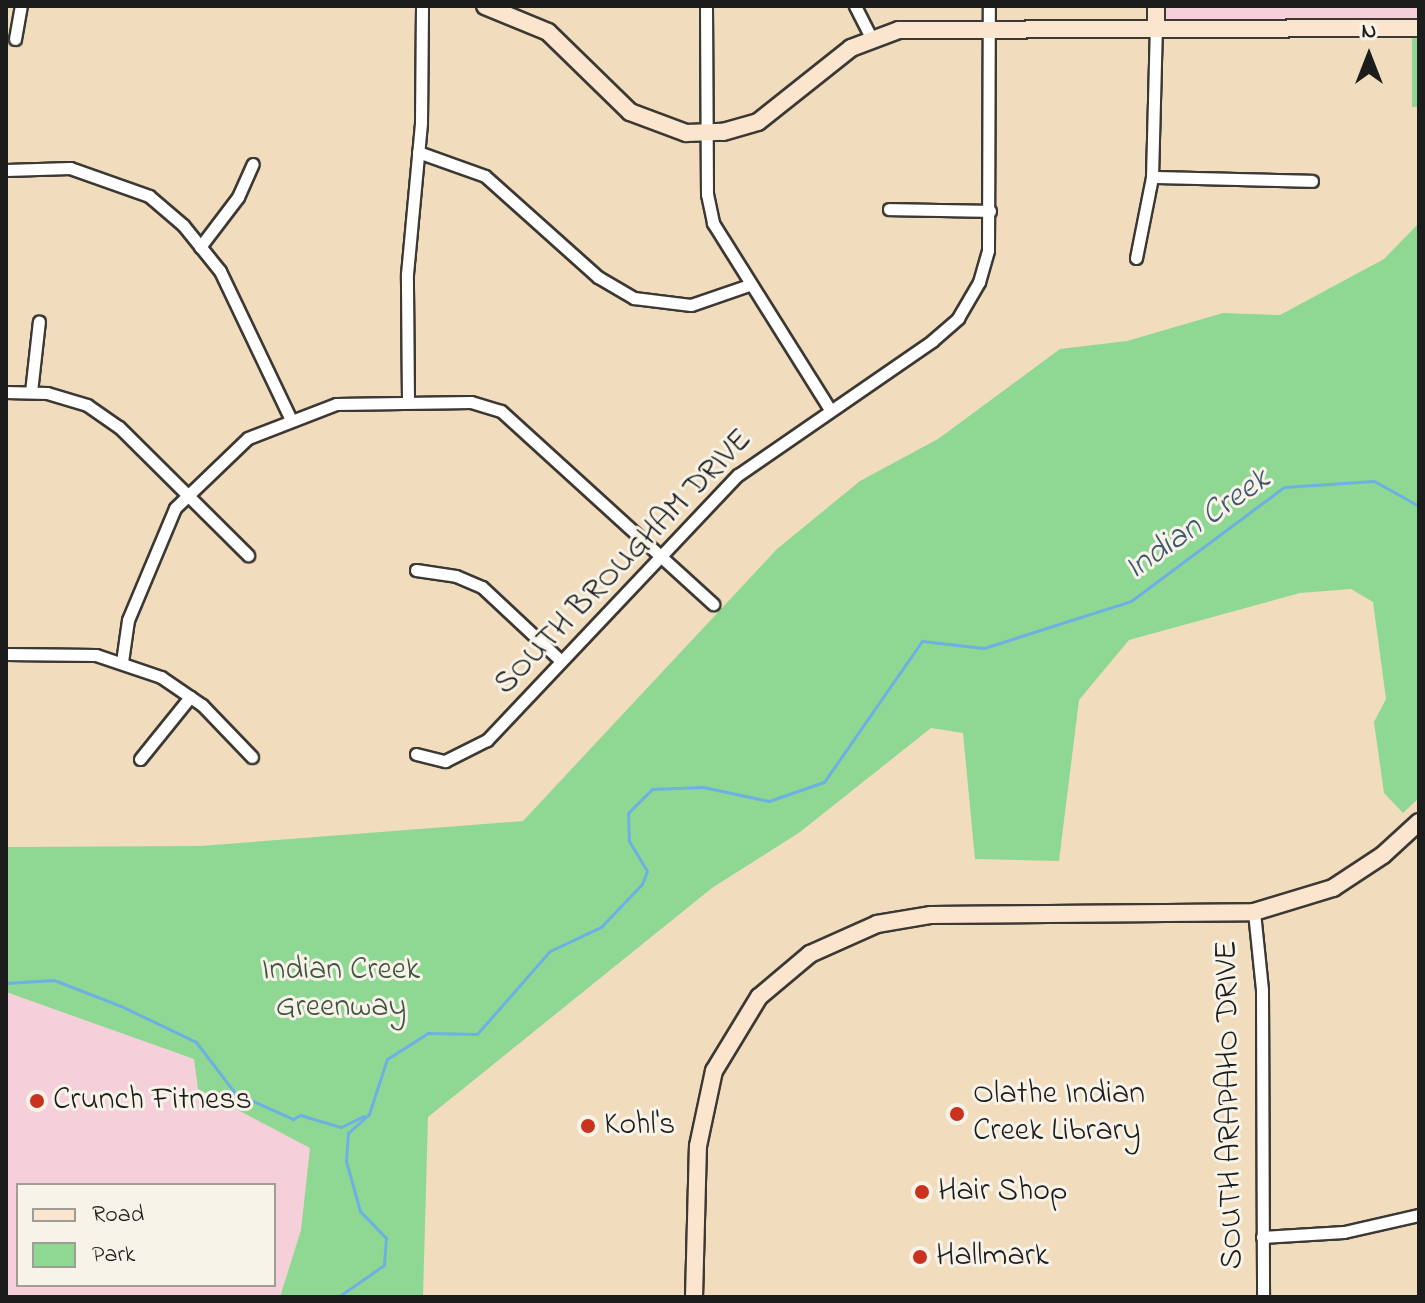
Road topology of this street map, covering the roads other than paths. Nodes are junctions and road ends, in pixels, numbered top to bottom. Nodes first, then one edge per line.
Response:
1 (21, 6) edge
2 (422, 6) edge
3 (485, 6) edge
4 (706, 6) edge
5 (855, 6) edge
6 (989, 6) edge
7 (1156, 6) edge
8 (1419, 28) edge
9 (989, 29) junction
10 (1156, 29) junction
11 (871, 38) junction
12 (15, 39) dead end
13 (706, 133) junction
14 (418, 152) junction
15 (253, 164) dead end
16 (6, 170) edge
17 (1152, 177) junction
18 (1312, 181) dead end
19 (889, 209) dead end
20 (990, 211) junction
21 (200, 247) junction
22 (1136, 258) dead end
23 (749, 285) junction
24 (39, 321) dead end
25 (6, 392) edge
26 (31, 392) junction
27 (408, 401) junction
28 (829, 408) junction
29 (290, 418) junction
30 (187, 494) junction
31 (248, 555) dead end
32 (660, 555) junction
33 (416, 570) dead end
34 (713, 604) dead end
35 (6, 654) edge
36 (561, 661) junction
37 (122, 662) junction
38 (190, 697) junction
39 (416, 754) dead end
40 (252, 757) dead end
41 (140, 759) dead end
42 (1419, 822) edge
43 (1254, 912) junction
44 (1419, 1215) edge
45 (1262, 1237) junction
46 (694, 1297) edge
47 (1263, 1297) edge

1 - 12 street
2 - 14 street
3 - 13 street
4 - 13 street
5 - 11 street
6 - 9 street, SOUTH BROUGHAM DRIVE
7 - 10 street
8 - 10 street
9 - 10 street
9 - 11 street
9 - 20 street, SOUTH BROUGHAM DRIVE
10 - 17 street
11 - 13 street
13 - 23 street
14 - 23 street
14 - 27 street
15 - 21 street
16 - 21 street
17 - 18 street
17 - 22 street
19 - 20 street
20 - 28 street, SOUTH BROUGHAM DRIVE
21 - 29 street
23 - 28 street
24 - 26 street
25 - 26 street
26 - 30 street
27 - 29 street
27 - 32 street
28 - 32 street, SOUTH BROUGHAM DRIVE
29 - 30 street
30 - 31 street
30 - 37 street
32 - 34 street
32 - 36 street, SOUTH BROUGHAM DRIVE
33 - 36 street
35 - 37 street
36 - 39 street, SOUTH BROUGHAM DRIVE
37 - 38 street
38 - 40 street
38 - 41 street
42 - 43 street
43 - 45 street, SOUTH ARAPAHO DRIVE
43 - 46 street
44 - 45 street
45 - 47 street, SOUTH ARAPAHO DRIVE

